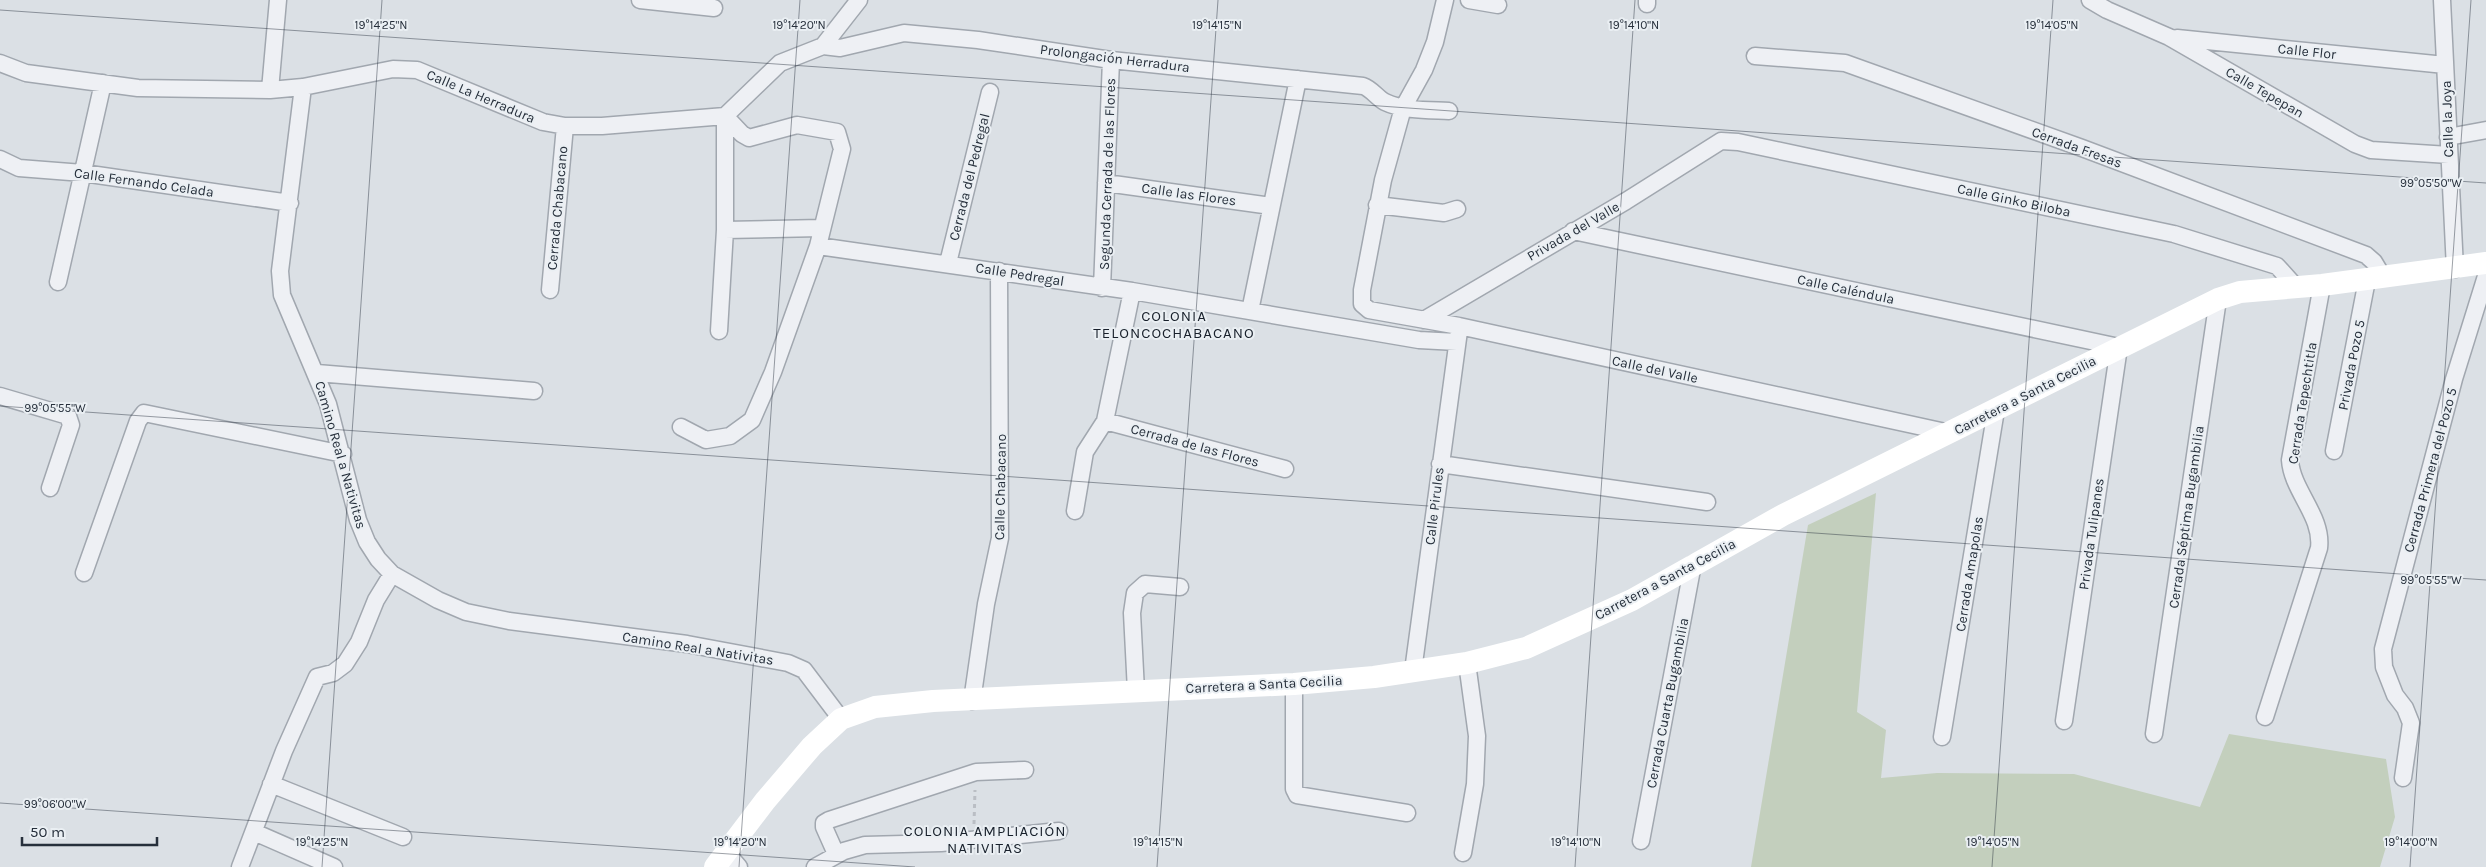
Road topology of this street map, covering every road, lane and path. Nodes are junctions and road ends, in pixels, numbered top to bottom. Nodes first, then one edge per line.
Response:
1 (278, 0) edge
2 (640, 0) edge
3 (859, 0) edge
4 (1445, 0) edge
5 (1469, 0) edge
6 (2090, 0) edge
7 (2442, 0) edge
8 (691, 3) edge
9 (1498, 5) dead end
10 (714, 8) dead end
11 (2169, 37) junction
12 (823, 46) junction
13 (1755, 56) dead end
14 (1111, 60) junction
15 (0, 63) edge
16 (2445, 65) junction
17 (1298, 79) junction
18 (103, 84) junction
19 (303, 87) junction
20 (270, 90) junction
21 (990, 92) dead end
22 (1403, 108) junction
23 (1449, 111) dead end
24 (725, 116) junction
25 (565, 126) junction
26 (2486, 130) edge
27 (2448, 137) junction
28 (1721, 142) joint
29 (2449, 155) junction
30 (0, 159) edge
31 (83, 173) junction
32 (1106, 182) junction
33 (290, 202) junction
34 (1270, 206) junction
35 (1377, 206) junction
36 (1457, 209) dead end
37 (821, 228) junction
38 (725, 230) junction
39 (1573, 231) junction
40 (818, 246) junction
41 (948, 263) junction
42 (2486, 263) edge
43 (2455, 268) junction
44 (999, 271) junction
45 (2486, 276) edge
46 (2375, 278) junction
47 (58, 282) dead end
48 (2322, 285) junction
49 (2296, 286) junction
50 (1102, 288) junction
51 (550, 290) dead end
52 (1132, 291) junction
53 (2218, 299) junction
54 (1250, 311) junction
55 (1424, 320) junction
56 (719, 330) dead end
57 (1458, 334) junction
58 (2119, 347) junction
59 (317, 373) junction
60 (534, 391) dead end
61 (0, 396) edge
62 (1996, 410) junction
63 (1104, 421) junction
64 (681, 427) dead end
65 (1950, 433) junction
66 (2334, 452) dead end
67 (342, 454) junction
68 (1440, 464) junction
69 (1285, 469) dead end
70 (50, 488) dead end
71 (1707, 502) dead end
72 (1075, 511) dead end
73 (1693, 564) junction
74 (84, 573) dead end
75 (392, 574) junction
76 (1180, 587) dead end
77 (1467, 662) junction
78 (1413, 671) junction
79 (1294, 684) junction
80 (1136, 691) junction
81 (972, 701) junction
82 (2265, 718) dead end
83 (841, 719) junction
84 (2064, 721) dead end
85 (2154, 734) dead end
86 (1942, 737) dead end
87 (1025, 770) dead end
88 (976, 772) junction
89 (2403, 778) dead end
90 (271, 784) junction
91 (1407, 814) dead end
92 (1059, 830) dead end
93 (254, 832) junction
94 (403, 837) dead end
95 (973, 840) junction
96 (1641, 841) dead end
97 (1463, 853) dead end
98 (836, 854) junction
99 (727, 862) edge
100 (243, 866) edge
101 (334, 867) edge
102 (815, 867) edge

1 - 20 street
2 - 8 street
3 - 12 street
4 - 22 street
5 - 9 street
6 - 11 street, Calle Tepepan
7 - 16 street, Calle la Joya
8 - 10 street
11 - 16 street, Calle Flor
11 - 29 street, Calle Tepepan
12 - 14 street, Prolongación Herradura
12 - 24 street
13 - 46 street, Cerrada Fresas
14 - 17 street, Prolongación Herradura
14 - 32 street, Segunda Cerrada de las Flores
15 - 18 street, Calle La Herradura
16 - 27 street, Calle la Joya
17 - 22 street, Prolongación Herradura
17 - 34 street
18 - 20 street, Calle La Herradura
18 - 31 street
19 - 20 street, Calle La Herradura
19 - 25 street, Calle La Herradura
19 - 33 street, Camino Real a Nativitas
21 - 41 street, Cerrada del Pedregal
22 - 23 street
22 - 35 street
24 - 25 street, Calle La Herradura
24 - 37 street
24 - 38 street
25 - 51 street, Cerrada Chabacano
26 - 27 street
27 - 29 street, Calle la Joya
28 - 39 street, Privada del Valle
28 - 49 street, Calle Ginko Biloba
29 - 43 street, Calle la Joya
30 - 31 street, Calle Fernando Celada
31 - 33 street, Calle Fernando Celada
31 - 47 street
32 - 34 street, Calle las Flores
32 - 50 street, Segunda Cerrada de las Flores
33 - 59 street, Camino Real a Nativitas
34 - 54 street
35 - 36 street
35 - 55 street, Calle del Valle
37 - 38 street
37 - 40 street
38 - 56 street
39 - 55 street, Privada del Valle
39 - 58 street, Calle Caléndula
40 - 41 street, Calle Pedregal
40 - 64 street
41 - 44 street, Calle Pedregal
42 - 43 main road, Carretera a Santa Cecilia
43 - 46 main road, Carretera a Santa Cecilia
44 - 50 street, Calle Pedregal
44 - 81 street, Calle Chabacano
45 - 89 street, Cerrada Primera del Pozo 5
46 - 48 main road, Carretera a Santa Cecilia
46 - 66 street, Privada Pozo 5
48 - 49 main road, Carretera a Santa Cecilia
48 - 82 street, Cerrada Tepechtitla
49 - 53 main road, Carretera a Santa Cecilia
50 - 52 street, Calle Pedregal
52 - 54 street, Calle Pedregal
52 - 63 street
53 - 58 main road, Carretera a Santa Cecilia
53 - 85 street, Cerrada Séptima Bugambilia
54 - 57 street, Calle Pedregal
55 - 57 street, Calle del Valle
57 - 65 street, Calle del Valle
57 - 68 street, Calle Pirules
58 - 62 main road, Carretera a Santa Cecilia
58 - 84 street, Privada Tulipanes
59 - 60 street
59 - 67 street, Camino Real a Nativitas
61 - 70 street
62 - 65 main road, Carretera a Santa Cecilia
62 - 86 street, Cerrada Amapolas
63 - 69 street, Cerrada de las Flores
63 - 72 street
65 - 73 main road, Carretera a Santa Cecilia
67 - 74 street
67 - 75 street, Camino Real a Nativitas
68 - 71 street
68 - 78 street, Calle Pirules
73 - 77 main road, Carretera a Santa Cecilia
73 - 96 street, Cerrada Cuarta Bugambilia
75 - 83 street, Camino Real a Nativitas
75 - 90 street
76 - 80 street
77 - 78 main road, Carretera a Santa Cecilia
77 - 97 street
78 - 79 main road, Carretera a Santa Cecilia
79 - 80 main road, Carretera a Santa Cecilia
79 - 91 street
80 - 81 main road, Carretera a Santa Cecilia
81 - 83 main road, Carretera a Santa Cecilia
83 - 99 main road, Carretera a Santa Cecilia
87 - 88 street
88 - 95 path
88 - 98 street
90 - 93 street
90 - 94 street
92 - 95 street
93 - 100 street
93 - 101 street
95 - 98 street
98 - 102 street

